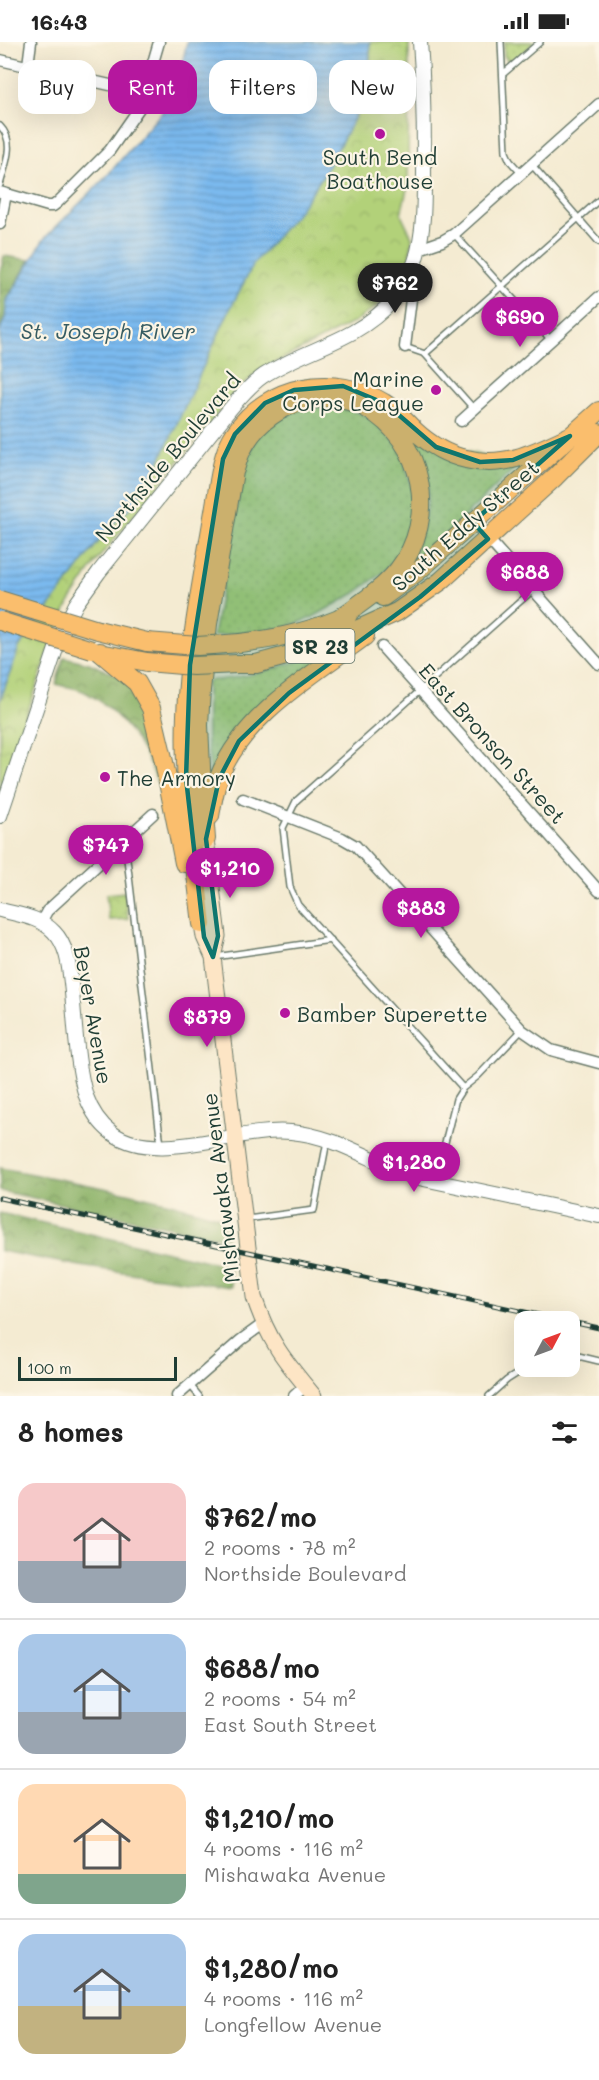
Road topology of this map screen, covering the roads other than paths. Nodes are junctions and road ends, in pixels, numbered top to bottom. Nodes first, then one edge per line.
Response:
1 (31, 42) edge
2 (159, 42) edge
3 (420, 42) edge
4 (501, 42) edge
5 (540, 42) edge
6 (0, 60) edge
7 (29, 60) edge
8 (154, 60) edge
9 (18, 63) edge
10 (502, 75) junction
11 (599, 104) edge
12 (135, 114) edge
13 (0, 126) edge
14 (532, 165) junction
15 (522, 174) junction
16 (2, 190) edge
17 (599, 200) edge
18 (579, 218) junction
19 (0, 224) edge
20 (454, 234) junction
21 (599, 242) edge
22 (420, 249) junction
23 (407, 279) junction
24 (502, 286) junction
25 (599, 297) edge
26 (551, 340) junction
27 (405, 347) joint
28 (425, 354) junction
29 (474, 409) junction
30 (599, 411) edge
31 (461, 421) dead end
32 (599, 433) edge
33 (570, 436) junction
34 (473, 522) junction
35 (488, 539) junction
36 (533, 590) junction
37 (0, 600) edge
38 (397, 612) junction
39 (339, 620) junction
40 (0, 621) edge
41 (382, 647) dead end
42 (96, 651) junction
43 (599, 664) edge
44 (421, 691) junction
45 (243, 799) dead end
46 (153, 814) dead end
47 (289, 815) junction
48 (0, 816) edge
49 (207, 839) junction
50 (124, 840) junction
51 (599, 891) edge
52 (0, 910) edge
53 (41, 922) junction
54 (202, 924) junction
55 (331, 940) junction
56 (213, 957) junction
57 (522, 1030) junction
58 (599, 1063) edge
59 (463, 1088) junction
60 (234, 1136) junction
61 (327, 1139) junction
62 (161, 1147) junction
63 (435, 1182) junction
64 (599, 1216) edge
65 (244, 1220) junction
66 (263, 1324) junction
67 (580, 1356) edge
68 (599, 1361) edge
69 (514, 1376) edge
70 (190, 1385) junction
71 (305, 1393) edge
72 (177, 1396) edge
73 (199, 1396) edge
74 (489, 1396) edge

1 - 7 street
2 - 8 street
3 - 22 street, Northside Boulevard
4 - 10 lane
5 - 10 lane
6 - 9 street
10 - 15 lane
11 - 14 street
12 - 16 street
13 - 16 lane
14 - 15 street
14 - 18 lane
15 - 20 street
16 - 19 street
17 - 18 lane
18 - 21 lane
18 - 24 lane
20 - 22 street
20 - 24 lane
22 - 23 street, Northside Boulevard
23 - 27 street
23 - 48 street, Northside Boulevard
24 - 26 lane
24 - 28 lane
25 - 26 street
26 - 29 street
27 - 28 lane
28 - 29 lane
29 - 31 street
30 - 33 main road, South Eddy Street / SR 23
32 - 35 main road, South Eddy Street / SR 23
33 - 34 main road, South Eddy Street / SR 23
33 - 54 main road
34 - 35 street
34 - 39 main road, South Eddy Street / SR 23
35 - 36 street
35 - 38 main road, South Eddy Street / SR 23
36 - 43 street
36 - 44 lane
37 - 39 main road, South Eddy Street / SR 23, bridge
38 - 42 main road, South Eddy Street / SR 23, bridge
38 - 49 main road
39 - 49 main road
40 - 42 main road, South Eddy Street / SR 23, bridge
41 - 44 street, East Bronson Street
42 - 54 main road
44 - 47 lane
44 - 51 street, East Bronson Street
45 - 47 street
46 - 50 street
47 - 55 lane
47 - 57 street
49 - 56 main road, Mishawaka Avenue
50 - 53 street
50 - 62 lane
52 - 53 street
53 - 62 street, Beyer Avenue
54 - 56 main road, Mishawaka Avenue
55 - 56 lane
55 - 59 lane
56 - 60 main road, Mishawaka Avenue
57 - 58 street
57 - 59 lane
59 - 63 lane
60 - 61 street, Beyer Avenue
60 - 62 street, Beyer Avenue
60 - 65 main road, Mishawaka Avenue
61 - 63 street, Beyer Avenue
61 - 65 lane
63 - 64 street, Beyer Avenue
65 - 66 main road, Mishawaka Avenue
66 - 70 street
66 - 71 main road, Mishawaka Avenue
67 - 68 lane
69 - 74 lane
70 - 72 street
70 - 73 lane

